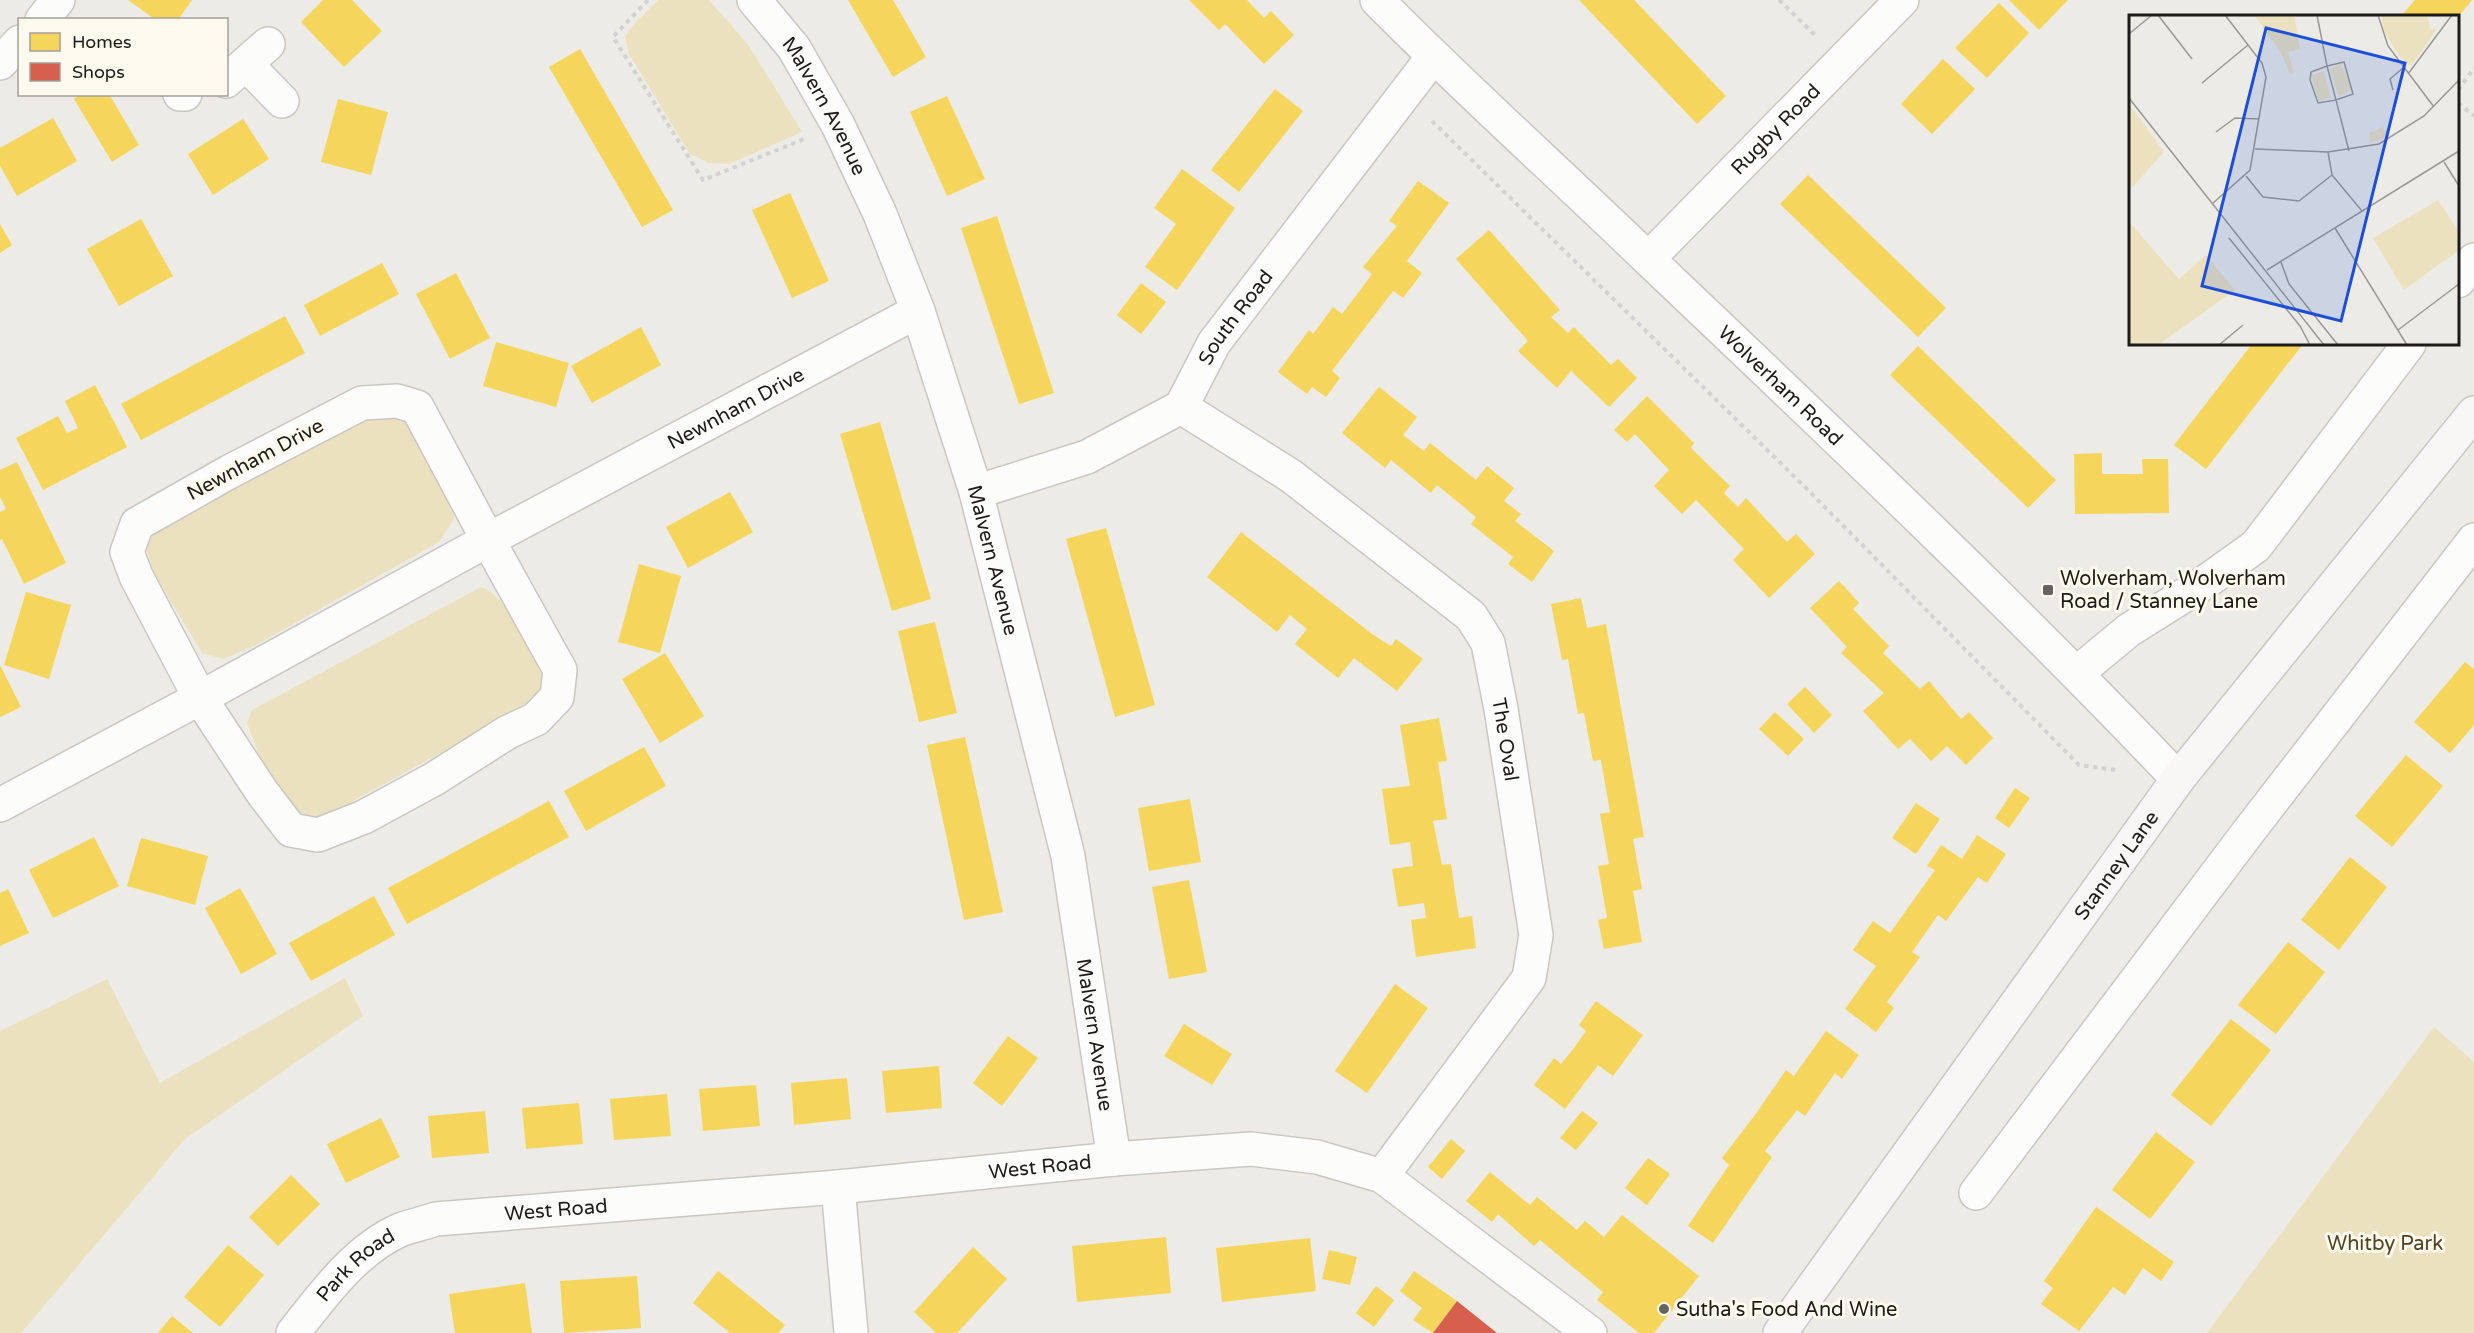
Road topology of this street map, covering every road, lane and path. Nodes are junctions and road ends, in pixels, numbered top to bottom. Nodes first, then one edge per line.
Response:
1 (648, 0) edge
2 (754, 0) edge
3 (1377, 0) edge
4 (1779, 0) edge
5 (1902, 0) edge
6 (18, 44) edge
7 (1433, 57) junction
8 (1842, 62) junction
9 (0, 63) edge
10 (247, 63) edge
11 (2474, 68) edge
12 (2459, 87) edge
13 (1404, 95) junction
14 (282, 101) dead end
15 (2459, 105) edge
16 (2474, 116) edge
17 (838, 125) junction
18 (1648, 259) junction
19 (2474, 260) edge
20 (2459, 279) edge
21 (918, 311) junction
22 (2408, 345) edge
23 (1181, 407) junction
24 (2474, 413) edge
25 (976, 492) junction
26 (488, 540) junction
27 (2474, 540) edge
28 (2077, 673) junction
29 (200, 698) junction
30 (2178, 779) junction
31 (0, 804) edge
32 (1114, 1160) junction
33 (1382, 1176) junction
34 (838, 1187) junction
35 (1976, 1193) dead end
36 (436, 1220) joint
37 (293, 1333) edge
38 (851, 1333) edge
39 (1590, 1333) edge
40 (1780, 1333) edge

1 - 17 path
2 - 17 street, Malvern Avenue
3 - 7 street, Wolverham Road
4 - 8 path
5 - 8 street, Rugby Road
6 - 9 street
7 - 13 street, South Road
7 - 18 street, Wolverham Road
8 - 18 street, Rugby Road
10 - 14 street
11 - 12 path
13 - 23 street, South Road
13 - 30 path
15 - 16 path
17 - 21 street, Malvern Avenue
18 - 28 street, Wolverham Road
19 - 20 street
21 - 25 street, Malvern Avenue
21 - 26 street, Newnham Drive
22 - 28 street
23 - 25 street
23 - 33 street, The Oval
24 - 30 main road, Stanney Lane
25 - 32 street, Malvern Avenue
26 - 29 street, Newnham Drive
26 - 29 street, Newnham Drive
26 - 29 street, Newnham Drive
27 - 35 street
28 - 30 street, Wolverham Road
29 - 31 street, Newnham Drive
30 - 40 main road, Stanney Lane
32 - 33 street, West Road
32 - 34 street, West Road
33 - 39 street, West Road
34 - 36 street, West Road
34 - 38 street
36 - 37 street, Park Road

